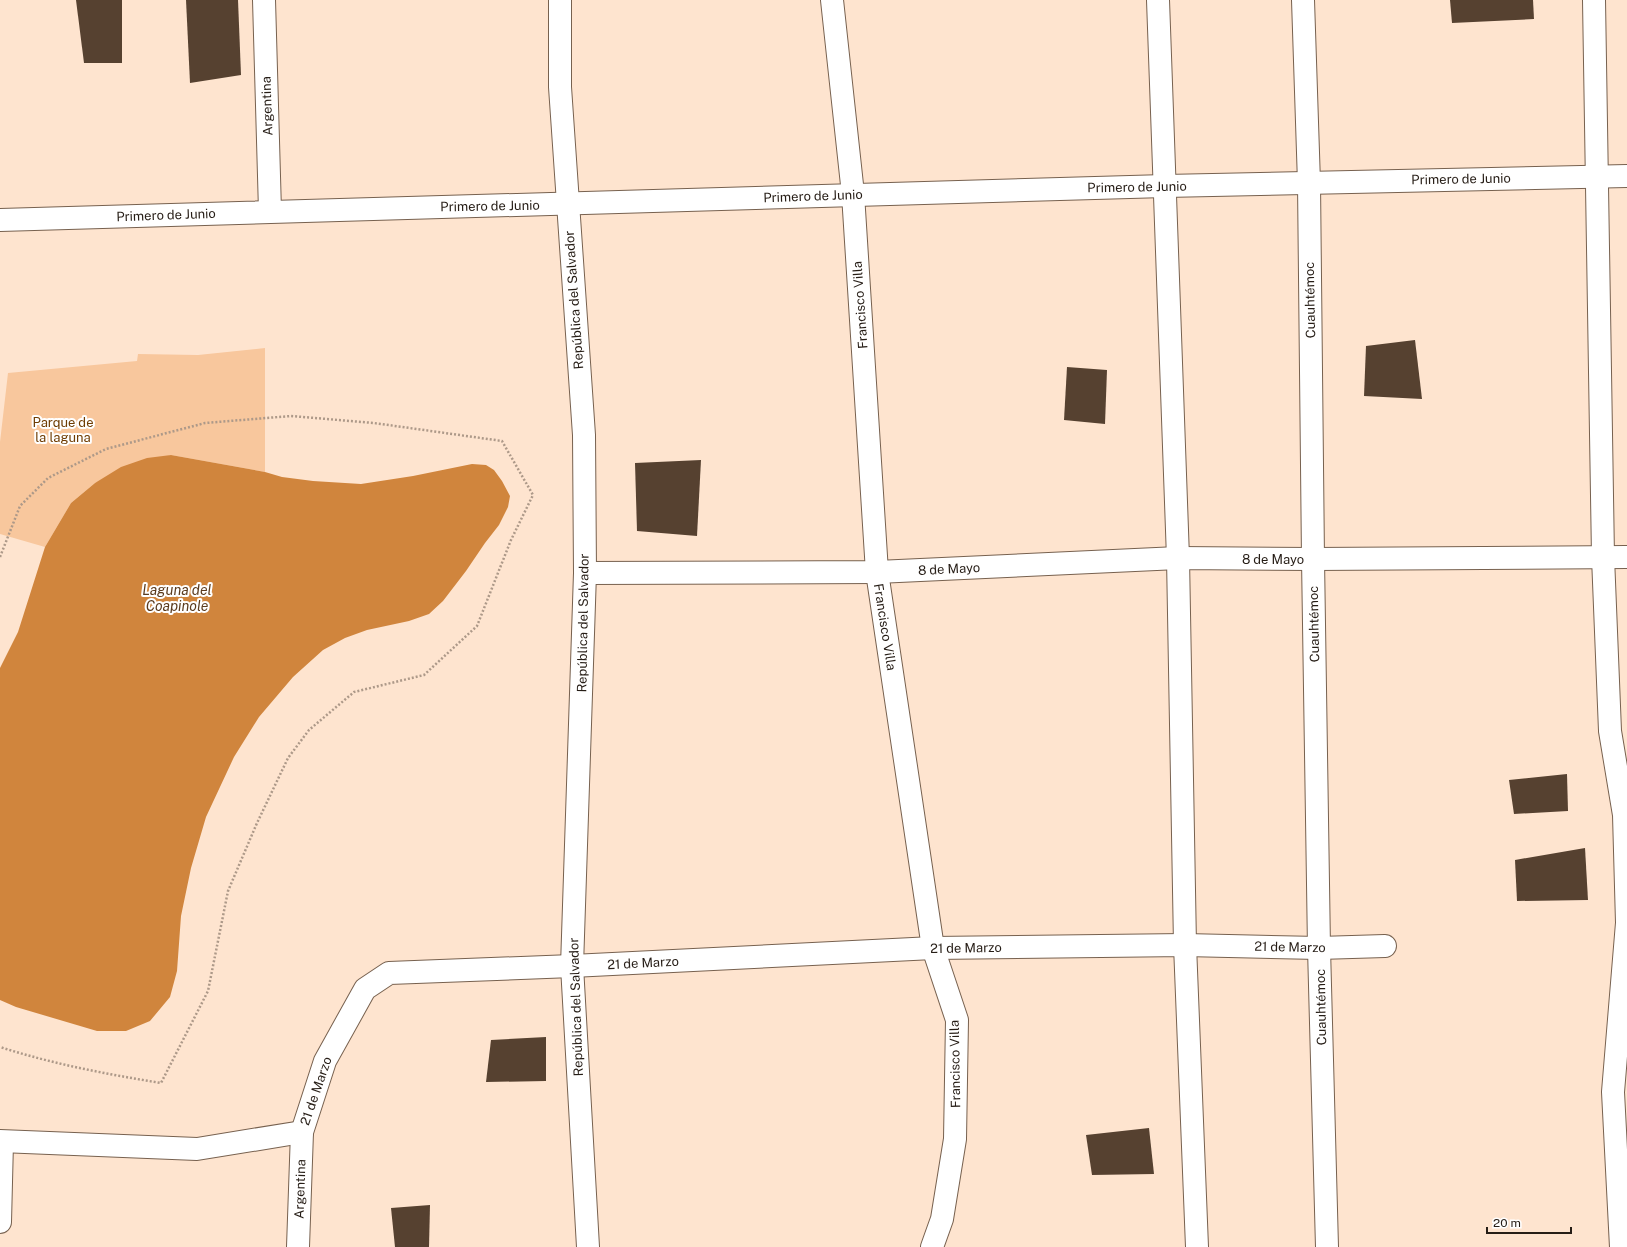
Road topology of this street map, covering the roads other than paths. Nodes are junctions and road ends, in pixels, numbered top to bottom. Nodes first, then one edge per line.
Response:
1 (264, 0) edge
2 (560, 0) edge
3 (832, 0) edge
4 (1158, 0) edge
5 (1303, 0) edge
6 (1594, 0) edge
7 (1597, 176) junction
8 (1627, 176) edge
9 (1309, 183) junction
10 (1165, 186) junction
11 (853, 194) junction
12 (568, 204) junction
13 (270, 211) junction
14 (0, 220) edge
15 (1603, 557) junction
16 (1627, 557) edge
17 (1178, 558) junction
18 (1313, 559) junction
19 (877, 572) junction
20 (585, 573) junction
21 (1627, 923) edge
22 (1185, 945) junction
23 (1385, 946) dead end
24 (933, 948) junction
25 (1319, 948) junction
26 (572, 966) junction
27 (302, 1132) junction
28 (1, 1141) edge
29 (0, 1222) edge
30 (298, 1247) edge
31 (588, 1247) edge
32 (932, 1247) edge
33 (1197, 1247) edge
34 (1327, 1247) edge
35 (1621, 1247) edge

1 - 13 street, Argentina
2 - 12 street, República del Salvador
3 - 11 street, Francisco Villa
4 - 10 street
5 - 9 street, Cuauhtémoc
6 - 7 street
7 - 8 street, Primero de Junio
7 - 9 street, Primero de Junio
7 - 15 street
9 - 10 street, Primero de Junio
9 - 18 street, Cuauhtémoc
10 - 11 street, Primero de Junio
10 - 17 street
11 - 12 street, Primero de Junio
11 - 19 street, Francisco Villa
12 - 13 street, Primero de Junio
12 - 20 street, República del Salvador
13 - 14 street, Primero de Junio
15 - 16 street, 8 de Mayo
15 - 18 street, 8 de Mayo
15 - 21 street
17 - 18 street, 8 de Mayo
17 - 19 street, 8 de Mayo
17 - 22 street
18 - 25 street, Cuauhtémoc
19 - 20 street, 8 de Mayo
19 - 24 street, Francisco Villa
20 - 26 street, República del Salvador
21 - 35 street
22 - 24 street, 21 de Marzo
22 - 25 street, 21 de Marzo
22 - 33 street
23 - 25 street, 21 de Marzo
24 - 26 street, 21 de Marzo
24 - 32 street, Francisco Villa
25 - 34 street, Cuauhtémoc
26 - 27 street, 21 de Marzo
26 - 31 street, República del Salvador
27 - 28 street, 21 de Marzo
27 - 30 street, Argentina
28 - 29 street

